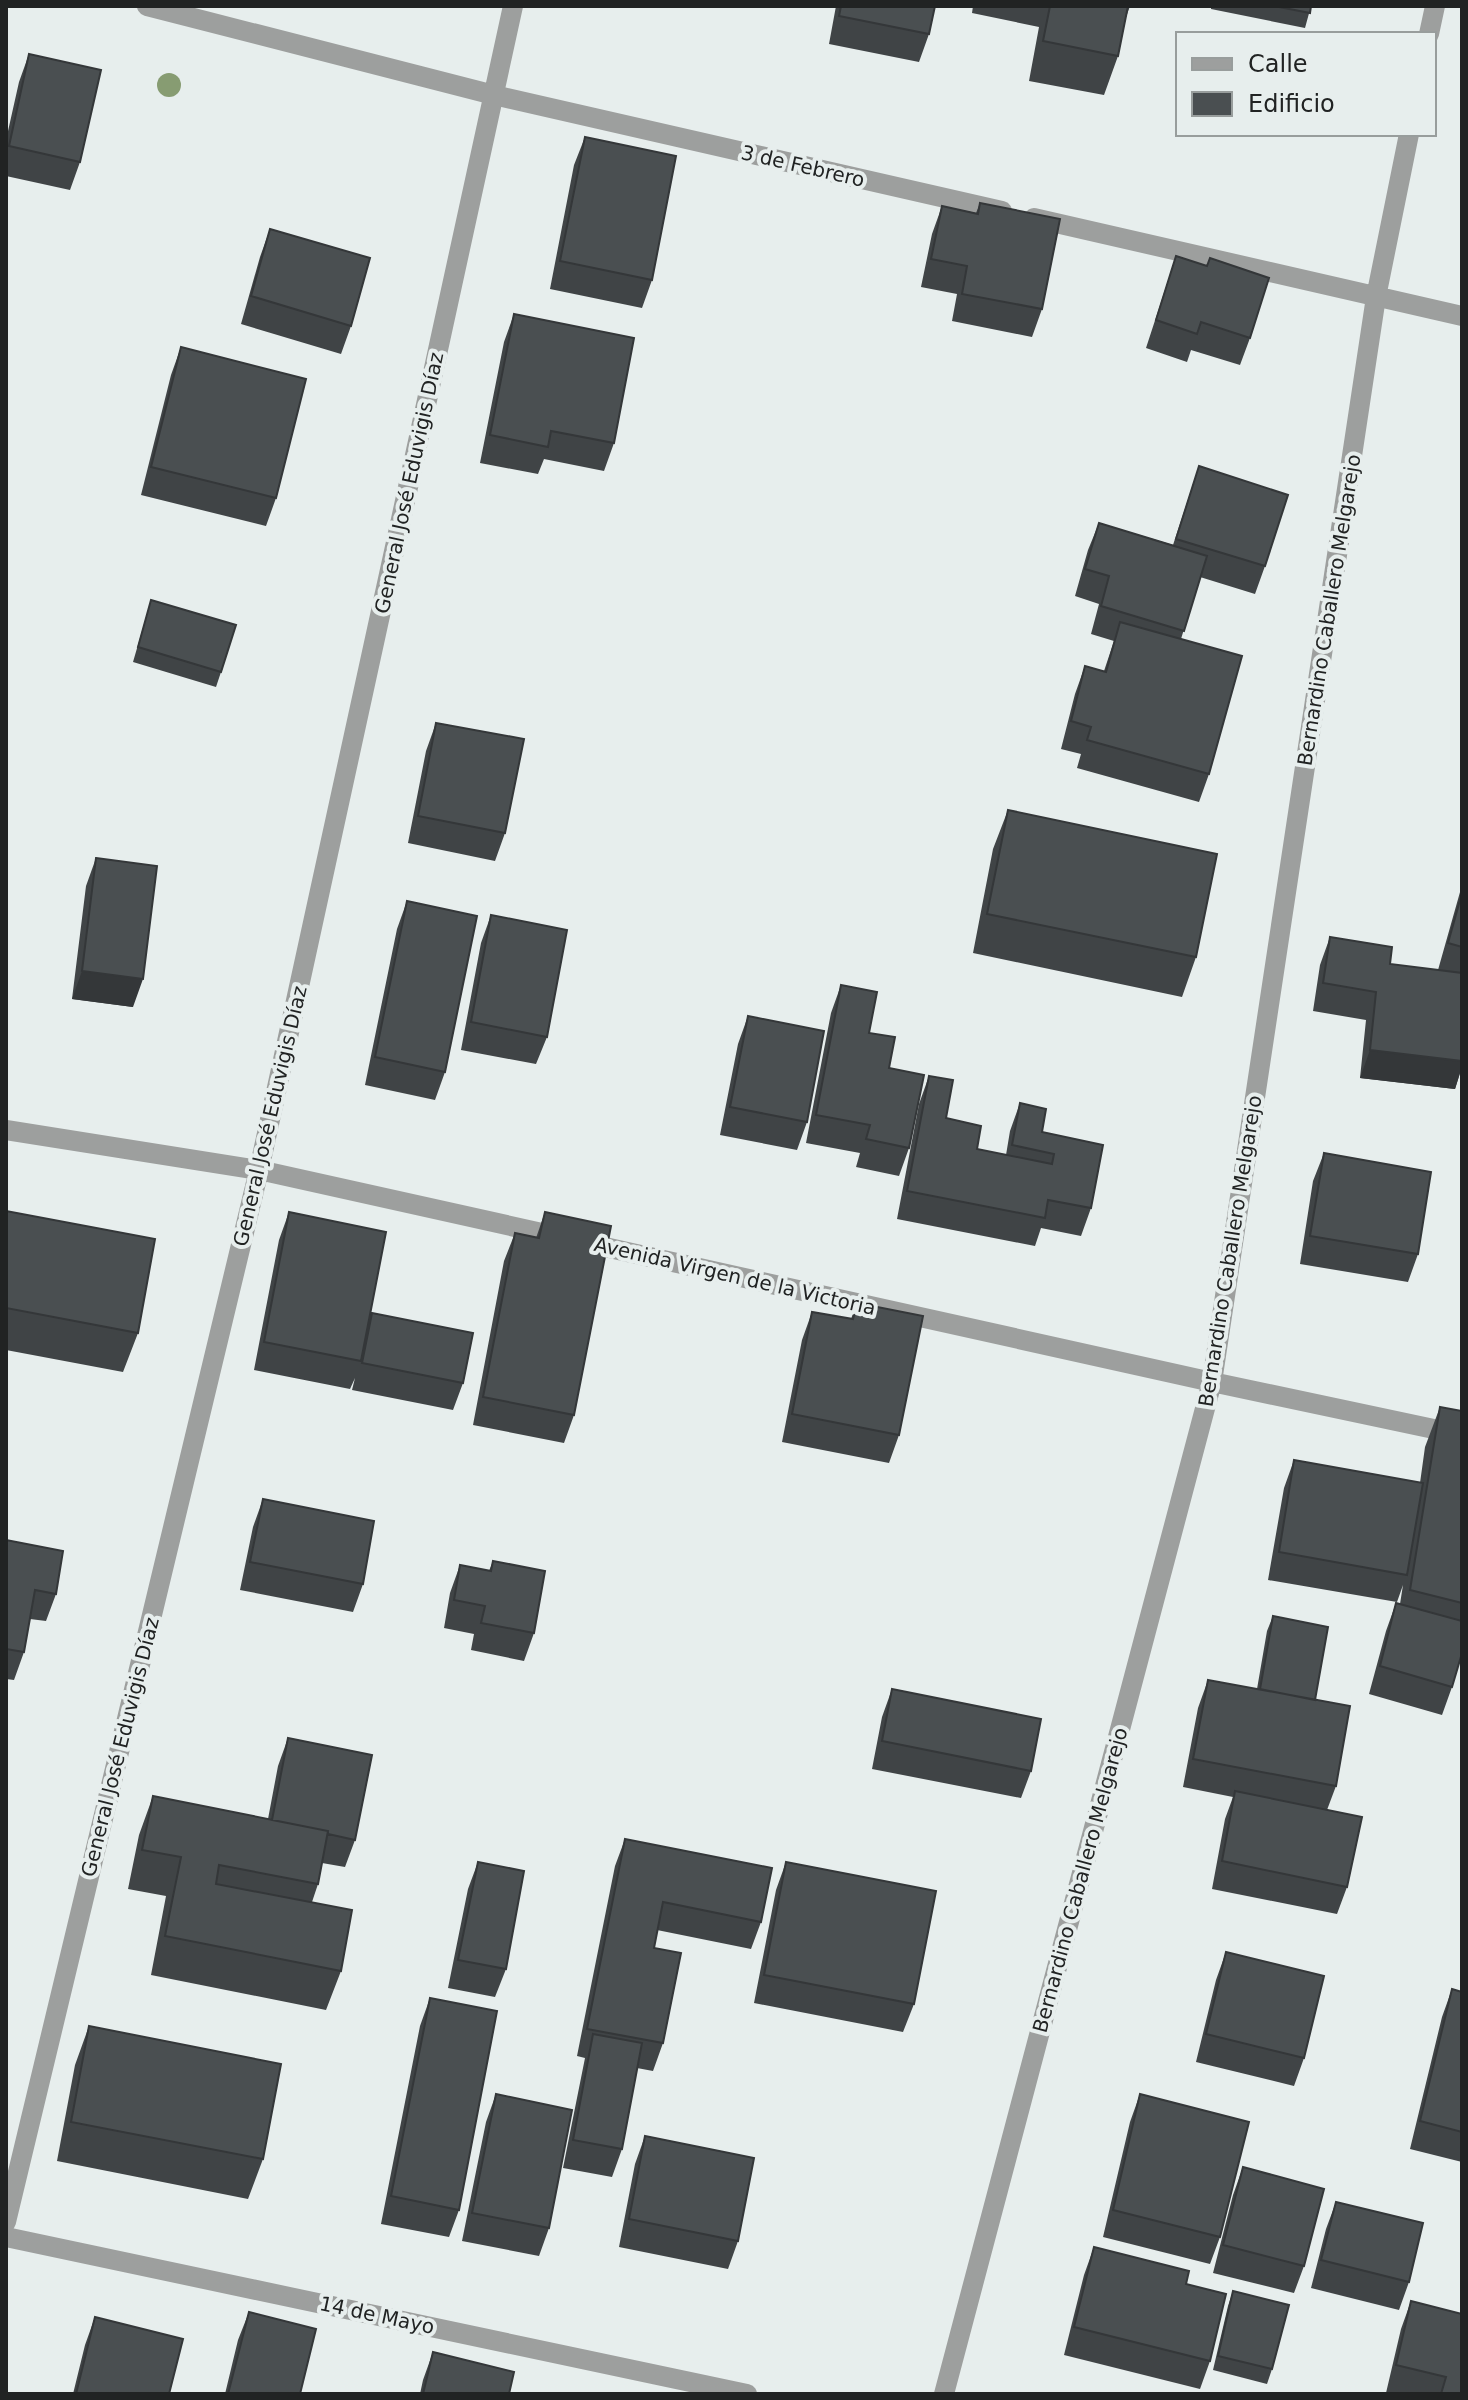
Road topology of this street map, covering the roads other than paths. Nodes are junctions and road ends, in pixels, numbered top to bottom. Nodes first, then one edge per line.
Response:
1 (147, 6) edge
2 (513, 6) edge
3 (1435, 6) edge
4 (1429, 32) edge
5 (494, 95) junction
6 (1409, 136) edge
7 (1376, 297) junction
8 (1462, 316) edge
9 (6, 1130) edge
10 (259, 1170) junction
11 (1212, 1382) junction
12 (1462, 1435) edge
13 (6, 2222) edge
14 (6, 2237) edge
15 (747, 2394) edge
16 (944, 2394) edge

1 - 5 street, 3 de Febrero
2 - 5 street, General José Eduvigis Díaz
3 - 4 street
5 - 7 street, 3 de Febrero
5 - 10 street, General José Eduvigis Díaz
6 - 7 street, Bernardino Caballero Melgarejo
7 - 8 street, 3 de Febrero
7 - 11 street, Bernardino Caballero Melgarejo
9 - 10 street, Avenida Virgen de la Victoria
10 - 11 street, Avenida Virgen de la Victoria
10 - 13 street, General José Eduvigis Díaz
11 - 12 street, Avenida Virgen de la Victoria
11 - 16 street, Bernardino Caballero Melgarejo
14 - 15 street, 14 de Mayo

